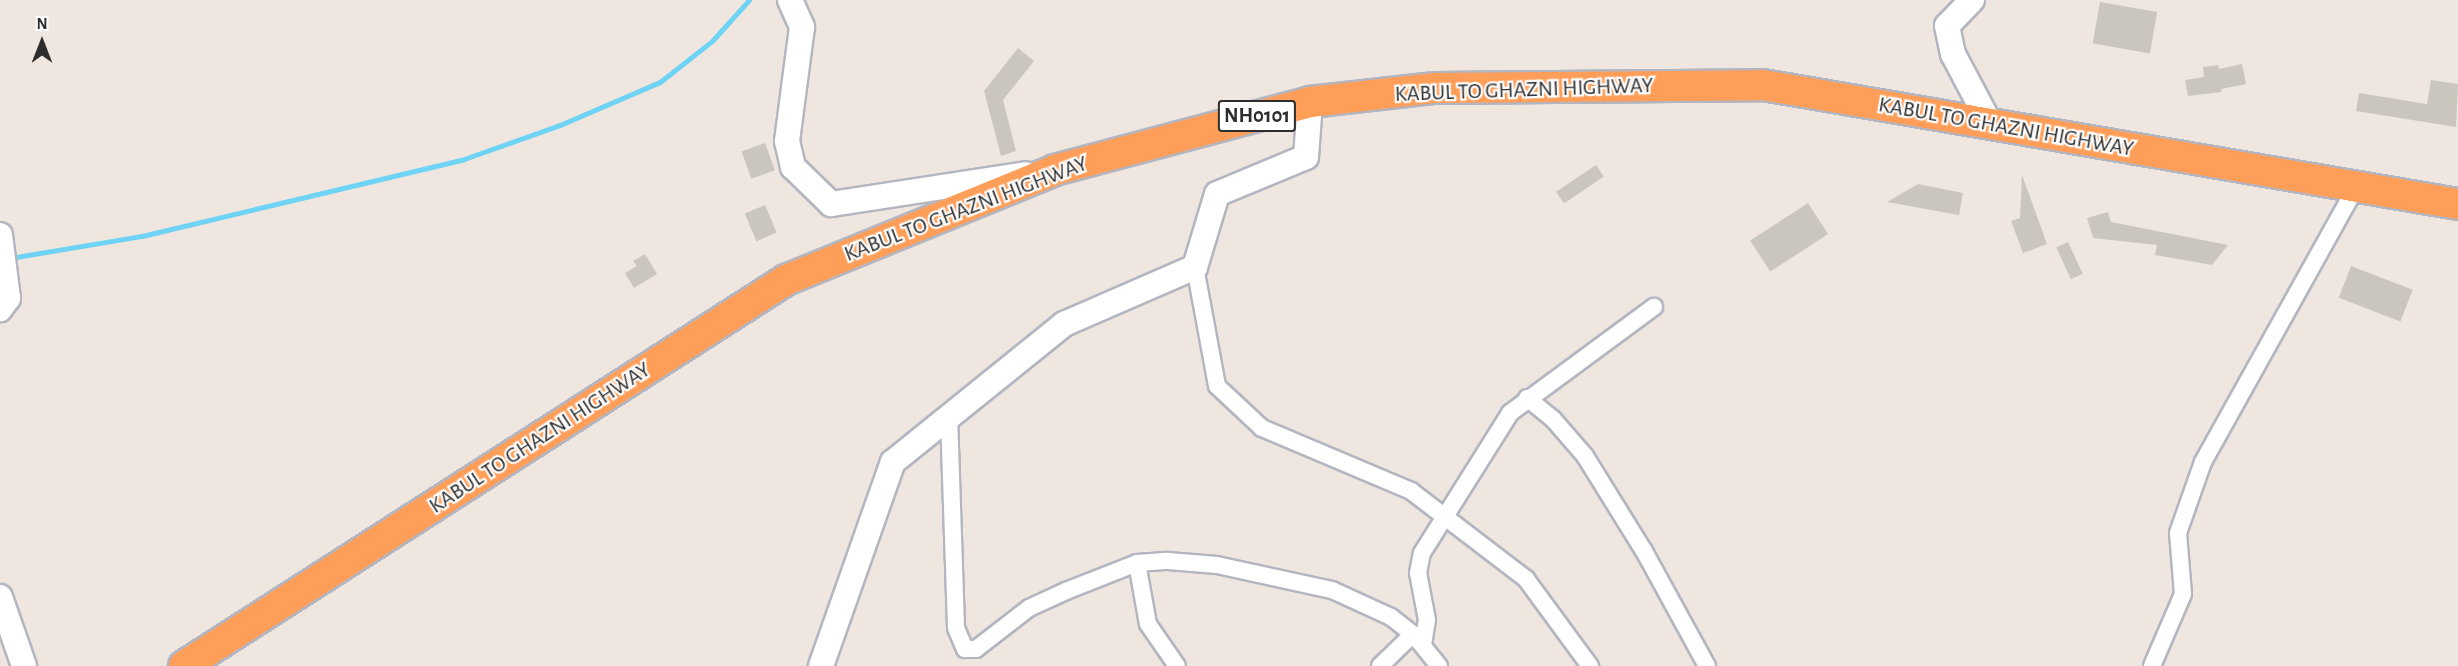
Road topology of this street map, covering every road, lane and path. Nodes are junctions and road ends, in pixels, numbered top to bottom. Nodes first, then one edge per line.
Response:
1 (1972, 0) edge
2 (792, 3) edge
3 (1310, 102) junction
4 (1990, 124) junction
5 (1055, 170) junction
6 (2356, 187) junction
7 (2458, 204) edge
8 (0, 235) edge
9 (1195, 267) junction
10 (4, 303) edge
11 (1654, 307) dead end
12 (1527, 398) junction
13 (949, 416) junction
14 (1443, 515) junction
15 (1137, 563) junction
16 (0, 597) edge
17 (1418, 640) junction
18 (24, 666) edge
19 (184, 666) edge
20 (822, 666) edge
21 (1177, 666) edge
22 (1380, 666) edge
23 (1439, 666) edge
24 (1590, 666) edge
25 (1707, 666) edge
26 (2152, 666) edge

1 - 4 street
2 - 5 street
3 - 4 highway, KABUL TO GHAZNI HIGHWAY / NH0101
3 - 5 highway, KABUL TO GHAZNI HIGHWAY / NH0101
3 - 9 street
4 - 6 highway, KABUL TO GHAZNI HIGHWAY / NH0101
5 - 19 highway, KABUL TO GHAZNI HIGHWAY / NH0101
6 - 7 highway, KABUL TO GHAZNI HIGHWAY / NH0101
6 - 26 street
8 - 10 street
9 - 13 street
9 - 14 street
11 - 12 street
12 - 14 street
12 - 25 street
13 - 15 street
13 - 20 street
14 - 17 street
14 - 24 street
15 - 17 street
15 - 21 street
16 - 18 street
17 - 22 street
17 - 23 street

